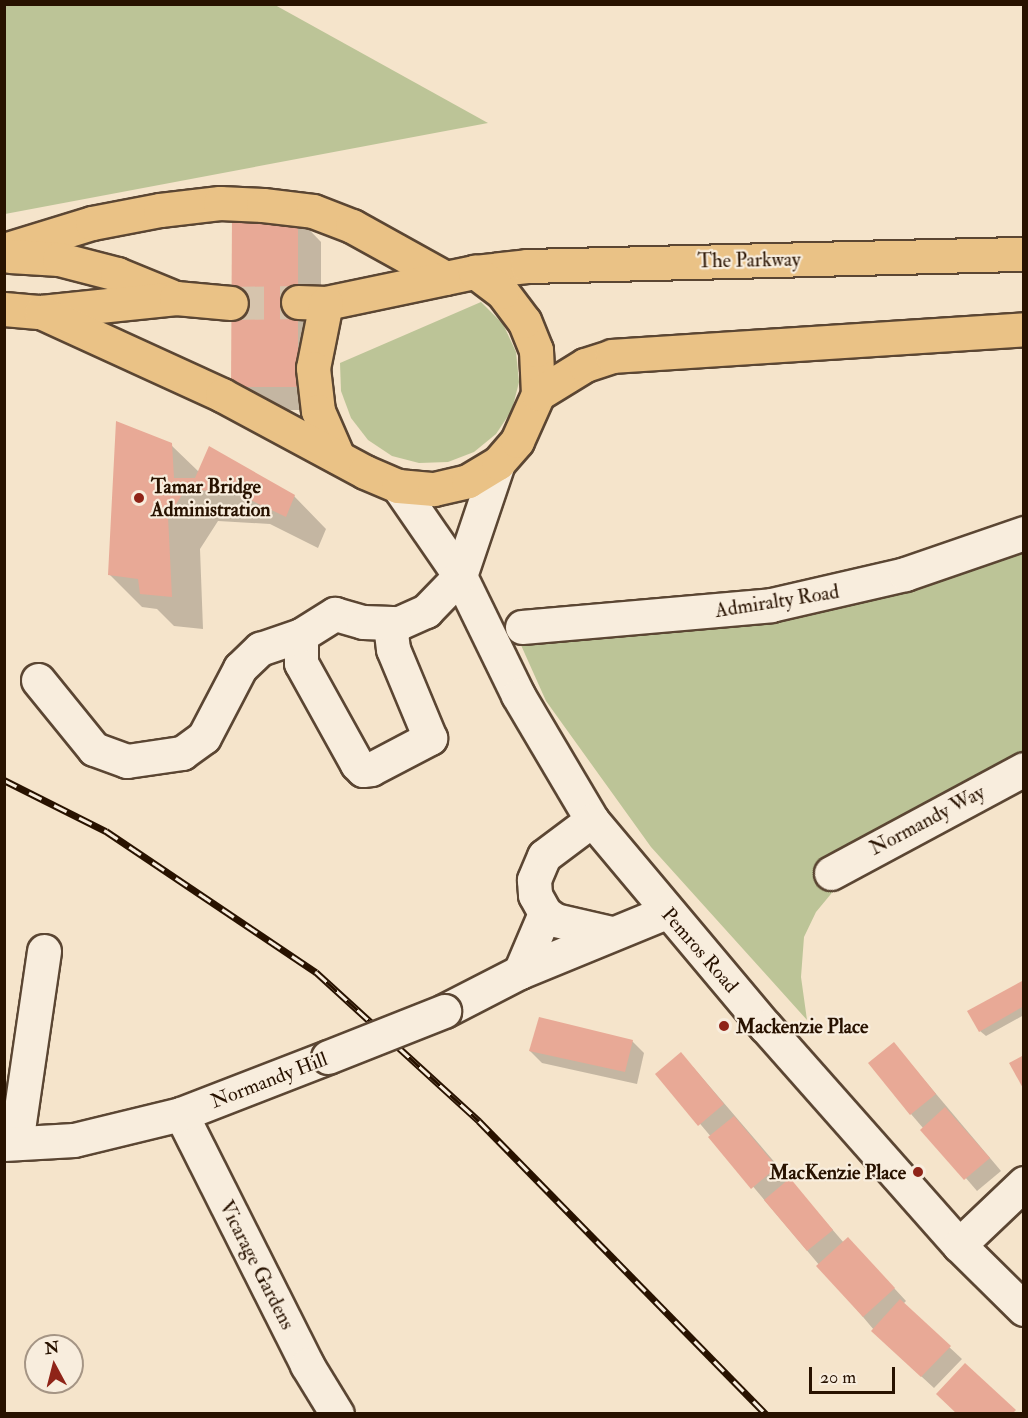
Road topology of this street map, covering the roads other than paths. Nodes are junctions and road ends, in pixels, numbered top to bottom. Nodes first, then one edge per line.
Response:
1 (4, 250) edge
2 (1023, 254) edge
3 (4, 255) edge
4 (460, 275) junction
5 (176, 298) junction
6 (231, 303) tunnel mouth
7 (4, 309) edge
8 (41, 312) junction
9 (1023, 329) edge
10 (538, 394) junction
11 (338, 457) junction
12 (498, 463) junction
13 (399, 486) junction
14 (1023, 533) edge
15 (460, 576) junction
16 (390, 623) junction
17 (522, 627) dead end
18 (301, 635) junction
19 (38, 680) dead end
20 (1023, 768) edge
21 (592, 820) junction
22 (831, 873) dead end
23 (666, 912) junction
24 (545, 913) junction
25 (611, 933) junction
26 (44, 951) dead end
27 (520, 972) junction
28 (181, 1114) junction
29 (10, 1144) edge
30 (1023, 1183) edge
31 (959, 1245) junction
32 (1023, 1309) edge
33 (338, 1413) edge

1 - 4 highway
2 - 4 highway, The Parkway
3 - 5 highway
4 - 10 highway
4 - 11 highway, The Parkway
5 - 6 highway
5 - 8 highway
7 - 8 highway
8 - 11 highway
9 - 10 highway
10 - 12 highway
11 - 13 highway
12 - 13 highway
12 - 15 street
13 - 15 street, Pemros Road
14 - 17 street, Admiralty Road
15 - 16 street
15 - 21 street, Pemros Road
16 - 18 street
16 - 18 street
18 - 19 street
20 - 22 street, Normandy Way
21 - 23 street, Pemros Road
21 - 24 street
23 - 25 street, Normandy Hill
23 - 31 street, Pemros Road
24 - 25 street
24 - 27 street
25 - 27 street, Normandy Hill
26 - 29 street
27 - 28 street, Normandy Hill, bridge
28 - 29 street, Normandy Hill
28 - 33 street, Vicarage Gardens
30 - 31 street
31 - 32 street, Pemros Road

